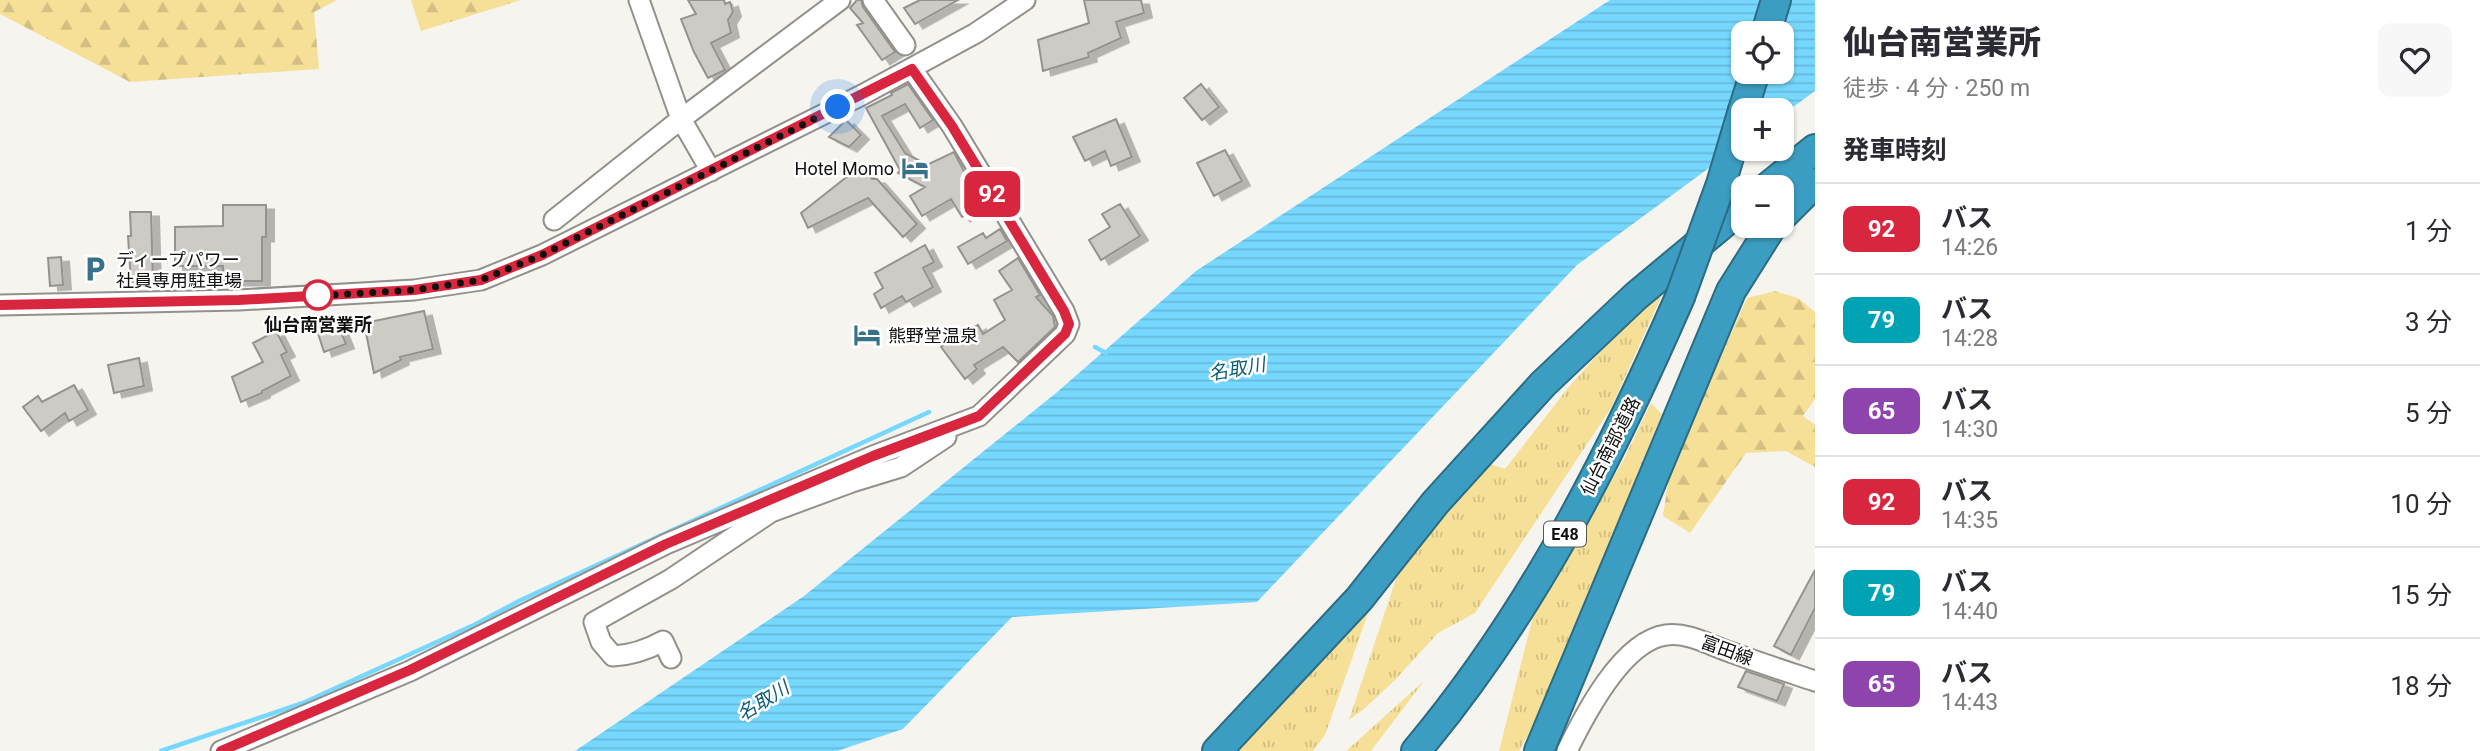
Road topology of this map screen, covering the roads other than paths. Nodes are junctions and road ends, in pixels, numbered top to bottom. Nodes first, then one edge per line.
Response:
1 (639, 0) edge
2 (840, 0) edge
3 (873, 0) edge
4 (1025, 0) edge
5 (1776, 0) edge
6 (1770, 21) edge
7 (905, 45) dead end
8 (912, 69) junction
9 (681, 119) junction
10 (1815, 149) edge
11 (1731, 150) edge
12 (711, 171) junction
13 (1783, 175) edge
14 (1815, 183) edge
15 (1794, 204) edge
16 (1731, 217) edge
17 (554, 220) dead end
18 (1764, 238) edge
19 (0, 305) edge
20 (973, 418) junction
21 (671, 658) dead end
22 (1814, 680) edge
23 (221, 751) edge
24 (1217, 751) edge
25 (1416, 751) edge
26 (1539, 751) edge
27 (1567, 751) edge

1 - 9 street
2 - 9 street
3 - 7 street
4 - 8 street
5 - 6 highway
8 - 12 street
8 - 20 street
9 - 12 street
9 - 17 street
10 - 13 highway
11 - 25 highway, 仙台南部道路 / E48, bridge
12 - 19 street
14 - 15 highway
16 - 24 highway
18 - 26 highway
20 - 21 street
20 - 23 street
22 - 27 street, 富田線

